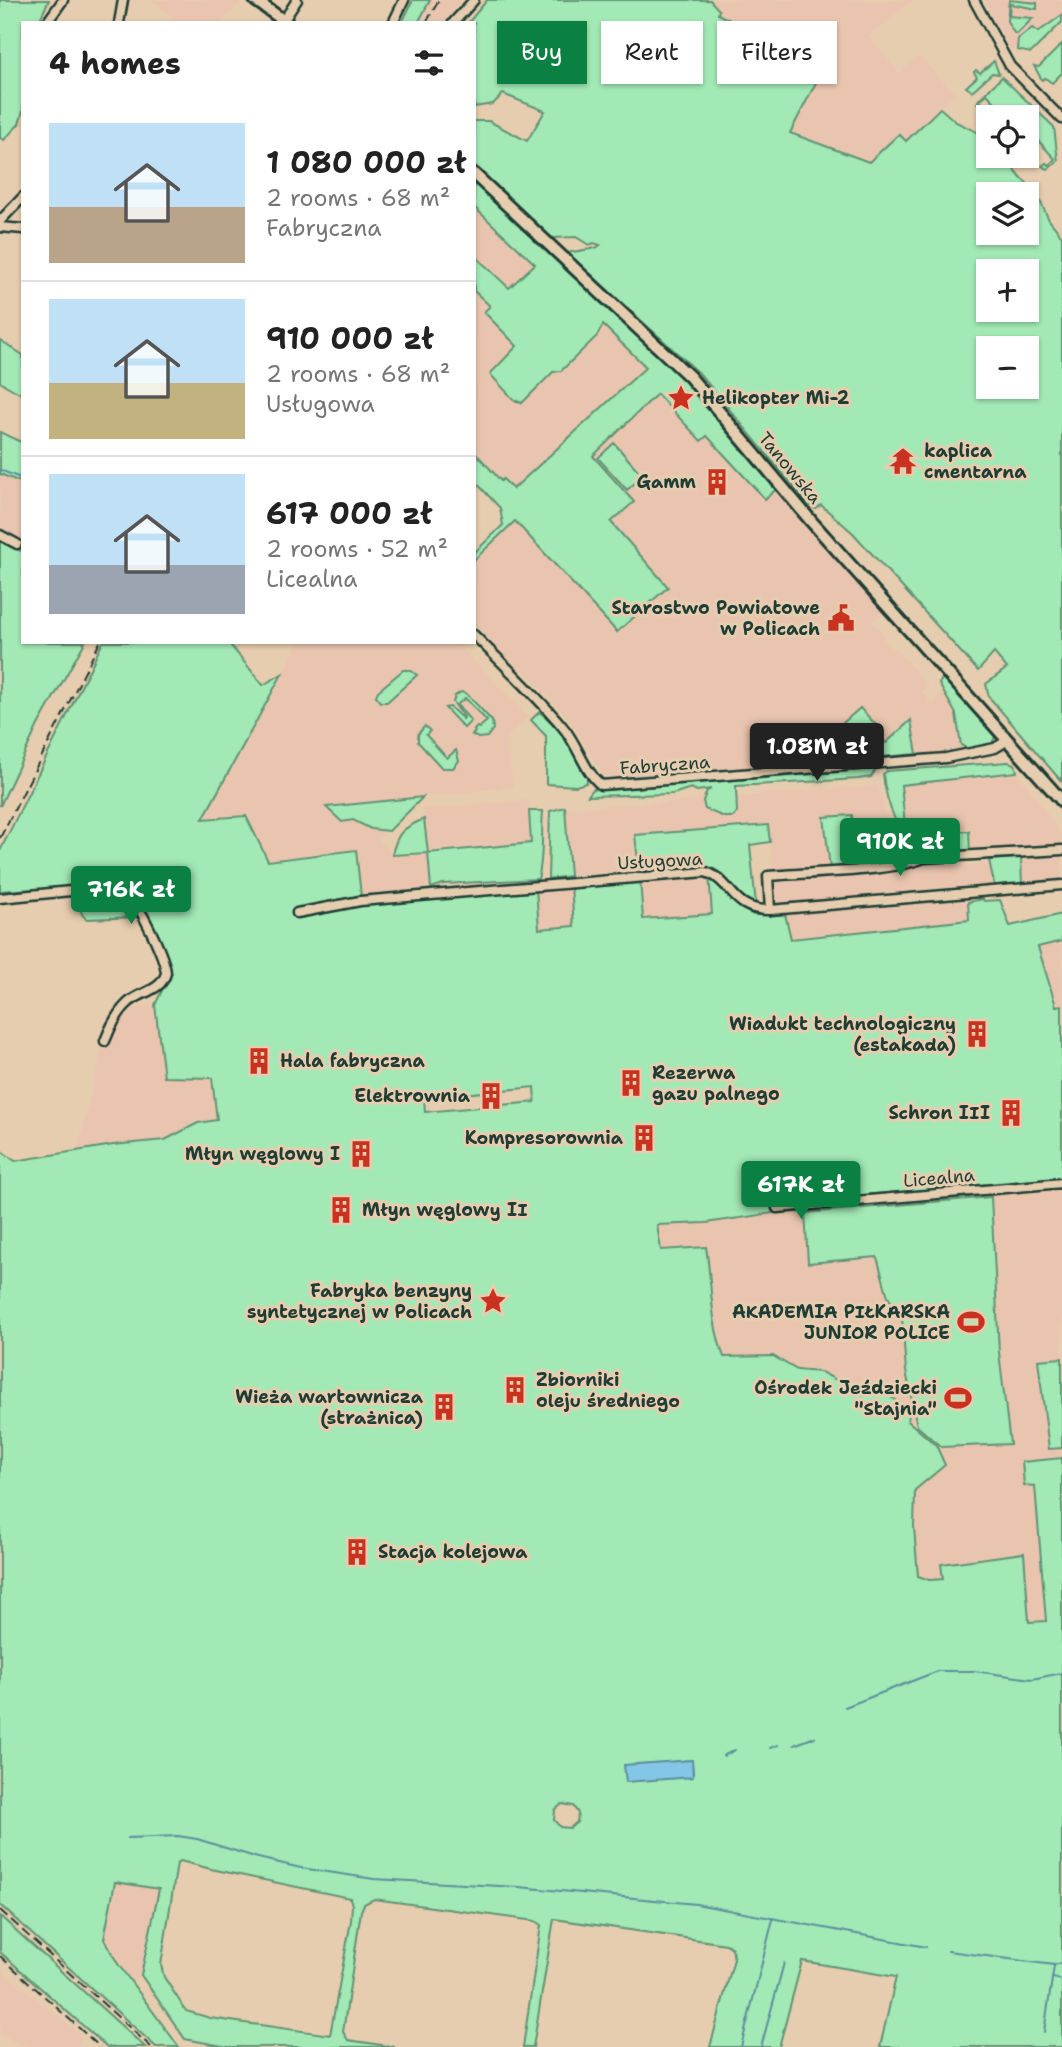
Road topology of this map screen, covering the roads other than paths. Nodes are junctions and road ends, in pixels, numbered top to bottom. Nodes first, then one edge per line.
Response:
1 (63, 0) edge
2 (123, 0) edge
3 (255, 0) edge
4 (297, 0) edge
5 (404, 0) edge
6 (474, 0) edge
7 (974, 0) edge
8 (48, 21) edge
9 (119, 21) edge
10 (285, 21) edge
11 (286, 21) edge
12 (394, 21) edge
13 (455, 21) edge
14 (1062, 119) edge
15 (476, 176) edge
16 (21, 199) edge
17 (0, 221) edge
18 (0, 227) edge
19 (21, 229) edge
20 (0, 535) edge
21 (17, 544) dead end
22 (476, 637) edge
23 (1008, 740) junction
24 (1062, 801) edge
25 (1062, 850) edge
26 (1062, 885) edge
27 (0, 898) edge
28 (770, 910) junction
29 (297, 913) dead end
30 (105, 1041) dead end
31 (1062, 1183) edge
32 (777, 1208) dead end

1 - 8 street
2 - 9 street
3 - 10 main road
4 - 11 street
5 - 12 street
6 - 13 street
7 - 14 street
15 - 23 main road, Tanowska
16 - 17 street
18 - 19 street
20 - 21 street
22 - 23 street, Fabryczna
23 - 24 main road, Tanowska
25 - 28 street
26 - 28 street, Usługowa
27 - 30 street
28 - 29 street, Usługowa
31 - 32 street, Licealna

